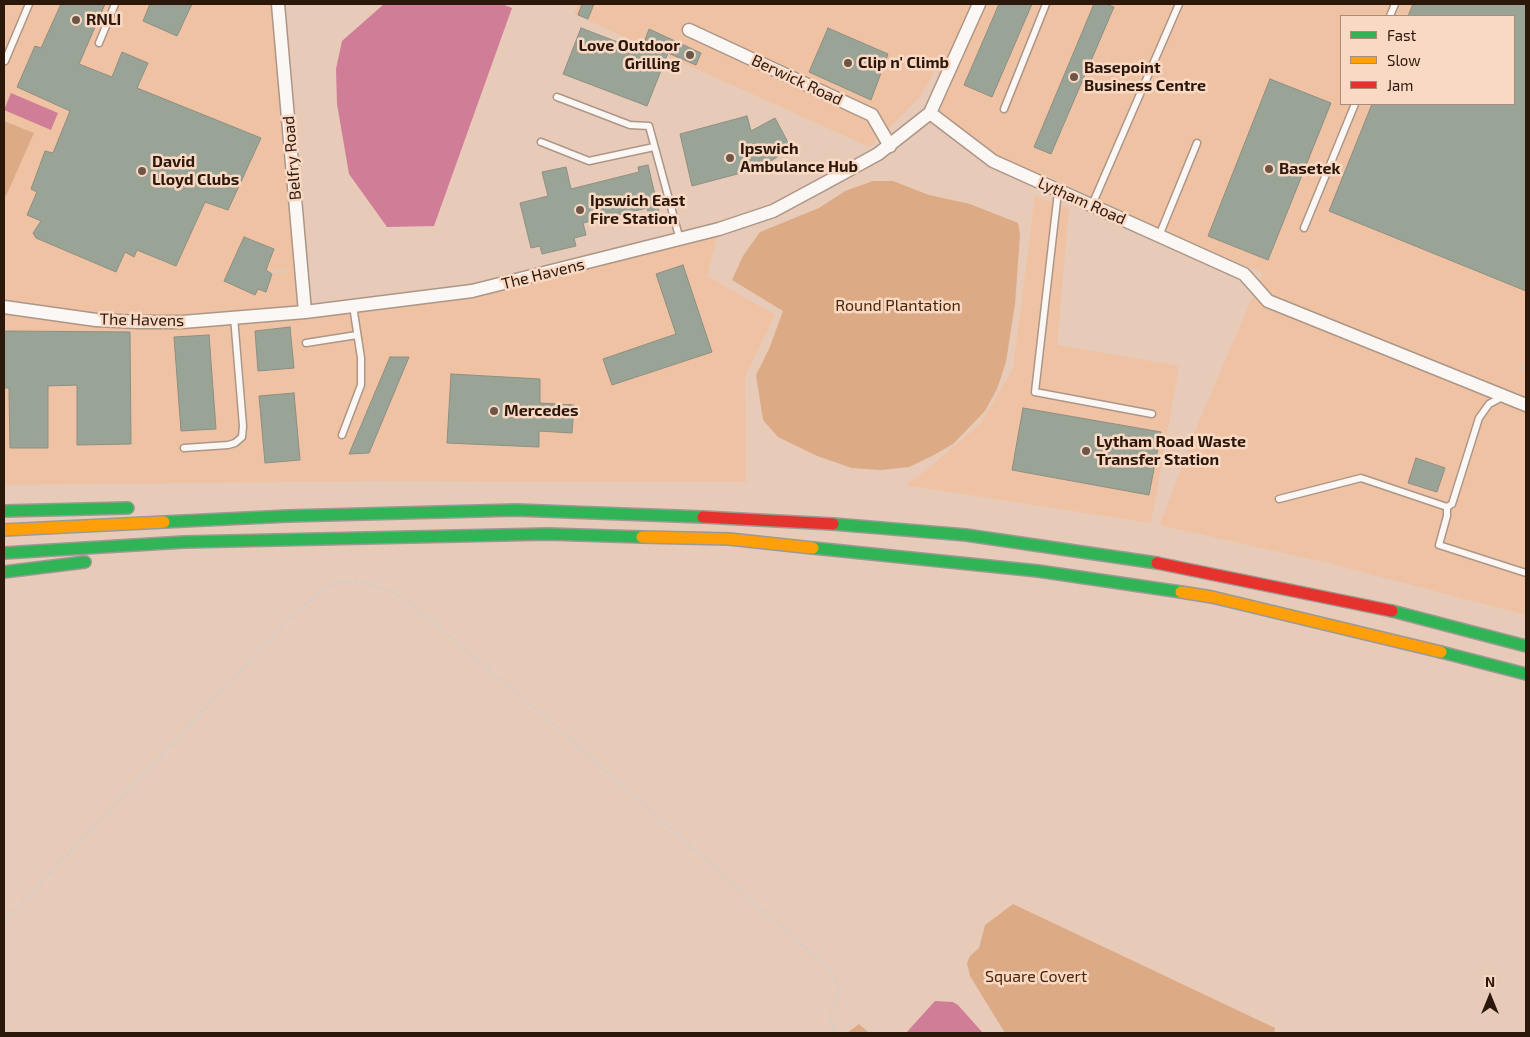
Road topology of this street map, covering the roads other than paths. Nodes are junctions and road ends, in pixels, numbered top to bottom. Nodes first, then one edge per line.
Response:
1 (29, 4) edge
2 (116, 4) edge
3 (278, 4) edge
4 (979, 4) edge
5 (1046, 4) edge
6 (1179, 4) edge
7 (689, 30) dead end
8 (99, 43) dead end
9 (5, 61) edge
10 (557, 97) dead end
11 (1355, 105) edge
12 (1004, 110) dead end
13 (930, 112) junction
14 (541, 142) dead end
15 (1197, 143) dead end
16 (890, 146) junction
17 (654, 147) junction
18 (1058, 192) junction
19 (1092, 205) junction
20 (1304, 228) dead end
21 (1159, 236) junction
22 (680, 240) junction
23 (353, 306) junction
24 (4, 308) edge
25 (305, 312) junction
26 (234, 317) junction
27 (357, 335) junction
28 (306, 343) dead end
29 (1504, 396) junction
30 (1525, 401) edge
31 (1152, 414) dead end
32 (342, 435) dead end
33 (184, 448) dead end
34 (1279, 499) dead end
35 (140, 507) dead end
36 (234, 507) dead end
37 (1447, 507) junction
38 (4, 511) edge
39 (288, 516) junction
40 (4, 530) edge
41 (184, 542) junction
42 (4, 553) edge
43 (4, 572) edge
44 (1526, 573) edge
45 (1526, 646) edge
46 (1526, 674) edge

1 - 9 lane
2 - 8 lane
3 - 25 street, Belfry Road
4 - 13 street, The Havens
5 - 12 lane
6 - 19 lane
7 - 16 street, Berwick Road
10 - 17 lane
11 - 20 lane
13 - 16 street, The Havens
13 - 18 street, Lytham Road
14 - 17 lane
15 - 21 lane
16 - 22 street, The Havens
17 - 22 lane
18 - 19 street, Lytham Road
18 - 31 lane
19 - 21 street, Lytham Road
21 - 29 street, Lytham Road
22 - 23 street, The Havens
23 - 25 street, The Havens
23 - 27 lane
24 - 26 street, The Havens
25 - 26 street, The Havens
26 - 33 lane
27 - 28 lane
27 - 32 lane
29 - 30 street
29 - 37 lane
34 - 37 lane
35 - 38 highway
36 - 39 highway
37 - 44 lane
39 - 40 highway
39 - 45 highway
41 - 42 highway
41 - 43 highway
41 - 46 highway

